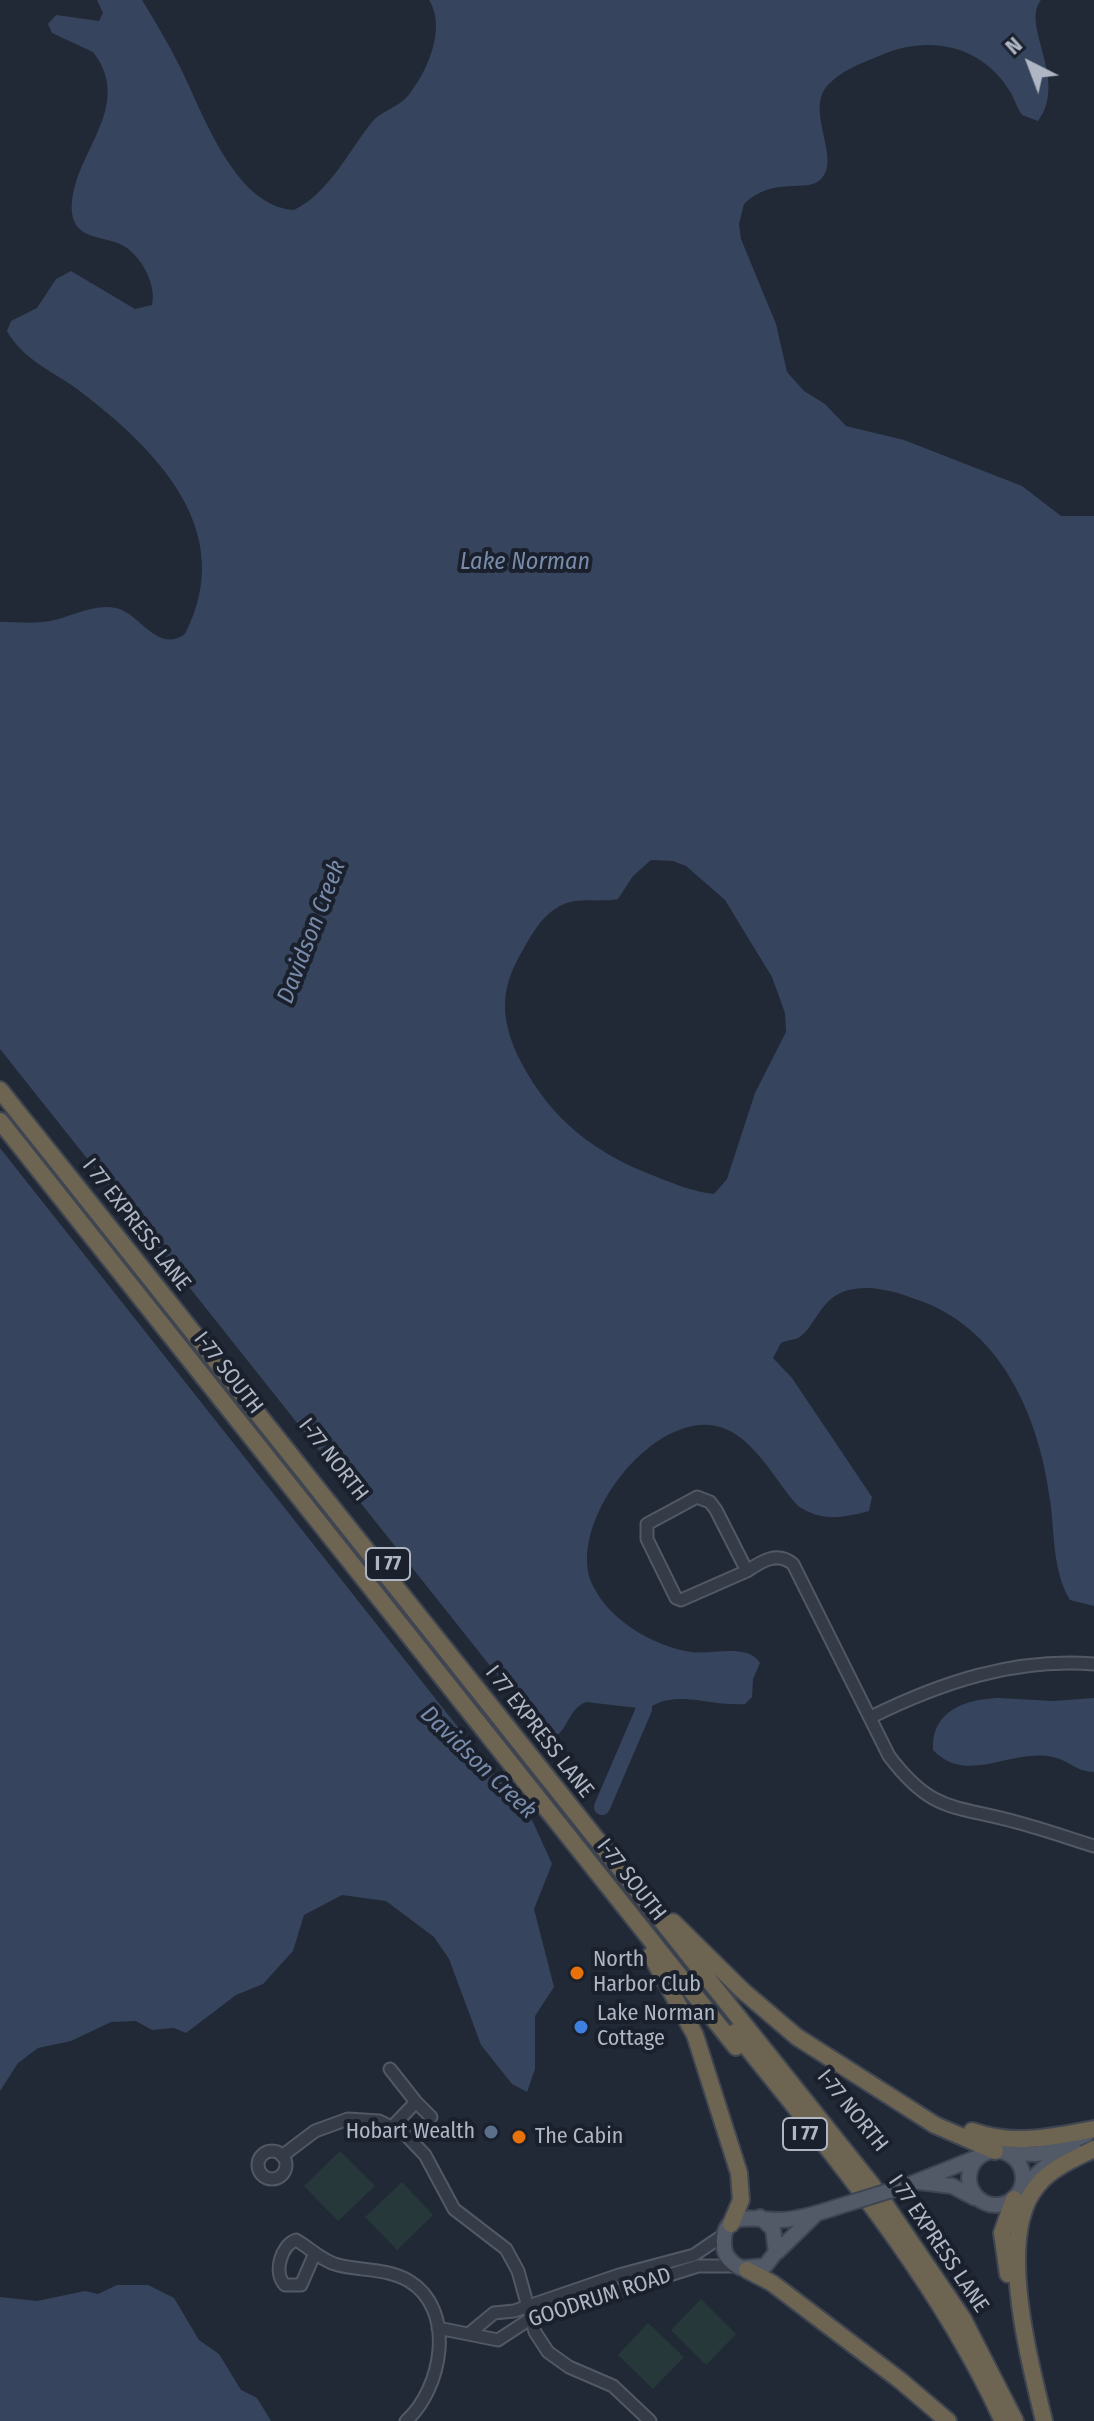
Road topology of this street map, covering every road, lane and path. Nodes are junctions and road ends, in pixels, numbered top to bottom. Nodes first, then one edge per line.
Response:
1 (0, 1076) edge
2 (0, 1090) edge
3 (0, 1107) edge
4 (0, 1121) edge
5 (747, 1571) junction
6 (1094, 1664) edge
7 (871, 1717) junction
8 (1094, 1846) edge
9 (590, 1864) junction
10 (674, 1924) junction
11 (390, 2069) dead end
12 (859, 2075) junction
13 (416, 2102) junction
14 (431, 2117) dead end
15 (393, 2126) junction
16 (1094, 2130) edge
17 (1094, 2147) edge
18 (995, 2153) junction
19 (282, 2156) dead end
20 (914, 2184) junction
21 (1017, 2194) junction
22 (979, 2201) junction
23 (817, 2213) junction
24 (760, 2217) junction
25 (728, 2229) junction
26 (315, 2253) dead end
27 (773, 2257) junction
28 (742, 2268) junction
29 (528, 2313) junction
30 (438, 2328) junction
31 (471, 2332) junction
32 (1029, 2345) junction
33 (406, 2421) edge
34 (650, 2421) edge
35 (948, 2421) edge
36 (993, 2421) edge
37 (1003, 2421) edge
38 (1015, 2421) edge
39 (1024, 2421) edge
40 (1044, 2421) edge

1 - 10 highway, I-77 NORTH / I 77
2 - 38 highway, I 77 EXPRESS LANE / I 77
3 - 37 highway, I 77 EXPRESS LANE / I 77
4 - 9 highway, I-77 SOUTH / I 77
5 - 5 street
5 - 7 street
6 - 7 street
7 - 8 street
9 - 25 highway
9 - 36 highway, I-77 SOUTH / I 77
10 - 12 highway
10 - 39 highway, I-77 NORTH / I 77
11 - 13 street
12 - 16 highway
12 - 18 highway
13 - 14 street
13 - 15 street
15 - 19 street
15 - 29 street
16 - 18 main road
17 - 21 main road
17 - 32 highway
18 - 20 main road
18 - 21 main road
18 - 22 main road
20 - 22 main road
20 - 23 main road, bridge
21 - 22 main road
21 - 32 highway
23 - 24 main road
23 - 27 main road
24 - 25 main road
24 - 27 main road
25 - 28 main road
25 - 29 street, GOODRUM ROAD
26 - 30 street
27 - 28 main road
28 - 29 street, GOODRUM ROAD
28 - 35 highway
29 - 31 street, GOODRUM ROAD
29 - 31 street, GOODRUM ROAD
29 - 34 street
30 - 31 street, GOODRUM ROAD
30 - 33 street
32 - 40 highway

